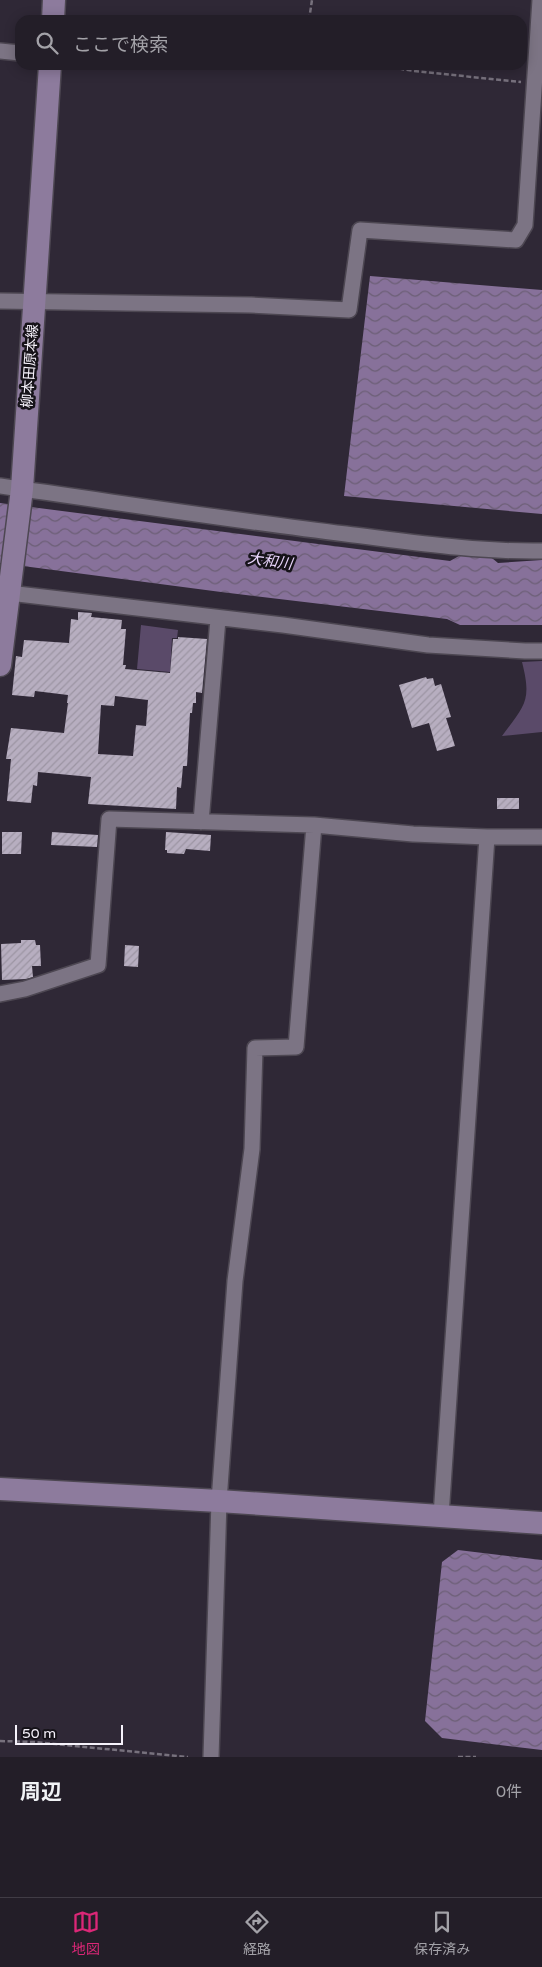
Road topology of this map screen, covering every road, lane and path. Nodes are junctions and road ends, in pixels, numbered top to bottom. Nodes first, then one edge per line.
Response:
1 (54, 0) edge
2 (312, 0) edge
3 (540, 0) edge
4 (53, 15) edge
5 (310, 15) edge
6 (0, 51) edge
7 (15, 52) edge
8 (50, 70) edge
9 (408, 70) edge
10 (535, 83) junction
11 (0, 301) edge
12 (34, 302) junction
13 (0, 486) edge
14 (22, 492) junction
15 (542, 551) edge
16 (7, 591) edge
17 (218, 619) junction
18 (542, 651) edge
19 (0, 665) edge
20 (201, 822) junction
21 (314, 825) junction
22 (486, 837) junction
23 (542, 837) edge
24 (0, 994) edge
25 (0, 1489) edge
26 (219, 1500) junction
27 (441, 1516) junction
28 (542, 1524) edge
29 (0, 1741) edge
30 (188, 1757) edge
31 (211, 1757) edge
32 (458, 1757) edge
33 (476, 1757) edge

1 - 4 main road
2 - 5 path
3 - 10 street
6 - 7 street
8 - 12 main road, 柳本田原本線
9 - 10 path
10 - 12 street
11 - 12 street
12 - 14 main road, 柳本田原本線
13 - 14 street
14 - 15 street
14 - 16 main road, 柳本田原本線
16 - 17 street
16 - 19 main road, 柳本田原本線
17 - 18 street
17 - 20 street
20 - 21 street
20 - 24 street
21 - 22 street
21 - 26 street
22 - 23 street
22 - 27 street
25 - 26 main road
26 - 27 main road
26 - 31 street
27 - 28 main road
29 - 30 path
32 - 33 path

